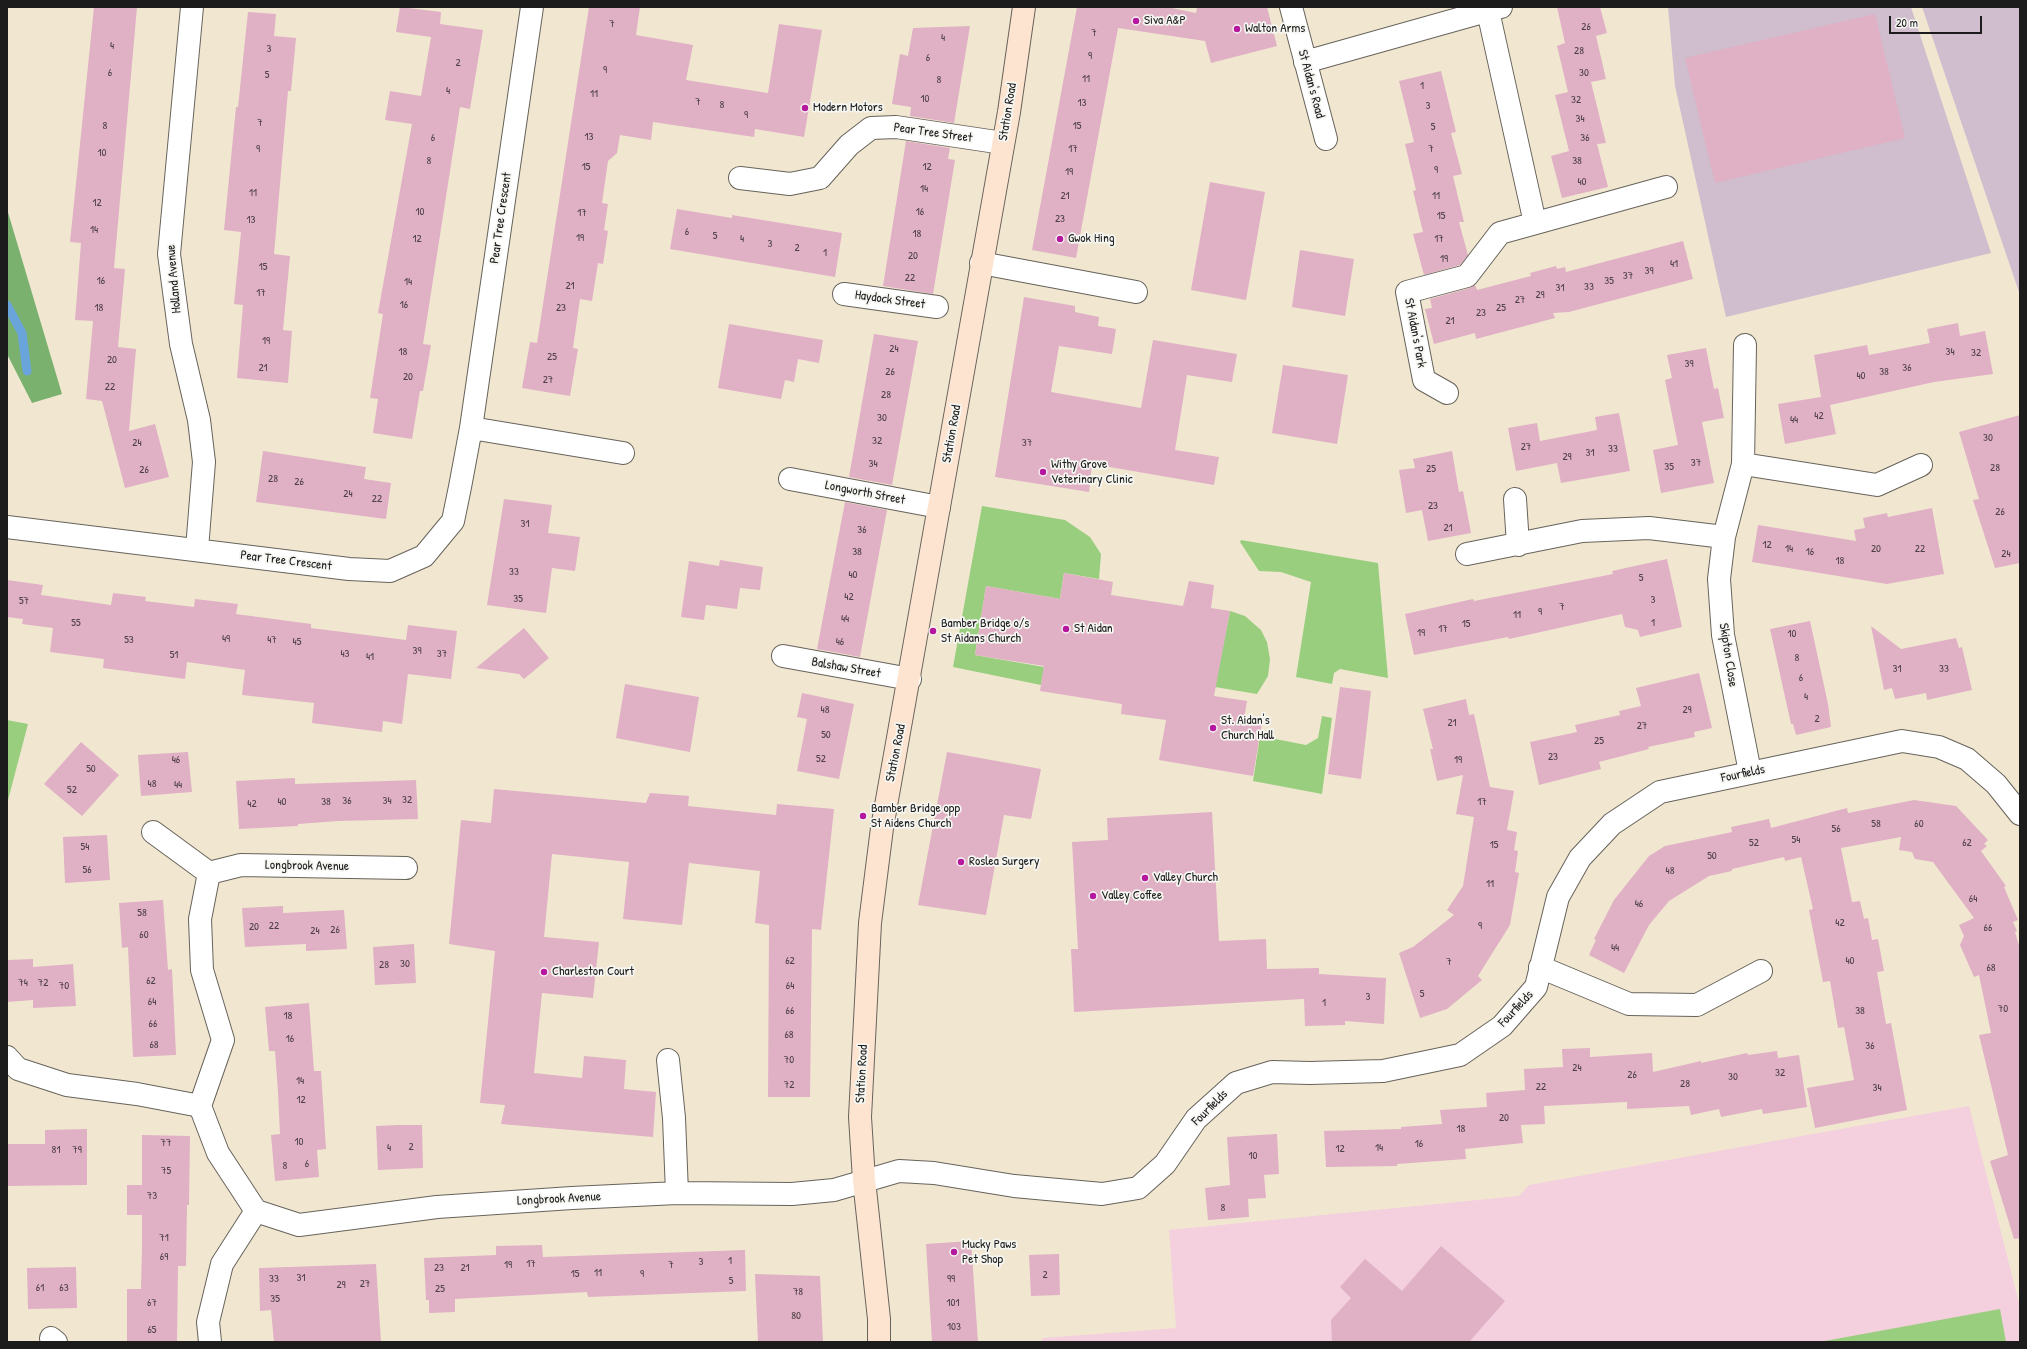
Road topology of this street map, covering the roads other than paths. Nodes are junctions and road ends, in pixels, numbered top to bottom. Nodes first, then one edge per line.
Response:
1 (192, 7) edge
2 (532, 7) edge
3 (1024, 7) edge
4 (1291, 7) edge
5 (1494, 9) edge
6 (1305, 62) junction
7 (1326, 139) dead end
8 (1003, 143) junction
9 (740, 178) dead end
10 (1666, 187) dead end
11 (1535, 223) junction
12 (981, 263) junction
13 (1136, 292) dead end
14 (844, 294) dead end
15 (937, 307) dead end
16 (1745, 345) dead end
17 (1446, 393) dead end
18 (471, 428) junction
19 (622, 452) dead end
20 (1743, 464) junction
21 (1921, 465) dead end
22 (790, 478) dead end
23 (1516, 499) dead end
24 (939, 507) junction
25 (7, 527) edge
26 (1724, 537) junction
27 (1518, 545) junction
28 (197, 549) junction
29 (1468, 554) dead end
30 (783, 656) dead end
31 (910, 679) junction
32 (1750, 772) junction
33 (2020, 814) edge
34 (154, 832) dead end
35 (406, 868) dead end
36 (209, 873) junction
37 (1540, 967) junction
38 (1761, 971) dead end
39 (668, 1060) dead end
40 (10, 1070) edge
41 (200, 1106) junction
42 (864, 1180) junction
43 (677, 1193) junction
44 (256, 1211) junction
45 (210, 1342) edge
46 (879, 1342) edge

1 - 28 street, Holland Avenue
2 - 18 street, Pear Tree Crescent
3 - 8 main road, Station Road
4 - 6 street, St Aidan's Road
5 - 6 street
5 - 11 street
6 - 7 street, St Aidan's Road
8 - 9 street, Pear Tree Street
8 - 12 main road, Station Road
10 - 11 street, St Aidan's Park
11 - 17 street, St Aidan's Park
12 - 13 street
12 - 24 main road, Station Road
14 - 15 street, Haydock Street
16 - 20 street, Skipton Close
18 - 19 street
18 - 28 street, Pear Tree Crescent
20 - 21 street
20 - 26 street, Skipton Close
22 - 24 street, Longworth Street
23 - 27 street
24 - 31 main road, Station Road
25 - 28 street, Pear Tree Crescent
26 - 27 street
26 - 32 street, Skipton Close
27 - 29 street
30 - 31 street, Balshaw Street
31 - 42 main road, Station Road
32 - 33 street, Fourfields
32 - 37 street, Fourfields
34 - 36 street
35 - 36 street, Longbrook Avenue
36 - 41 street
37 - 38 street
37 - 42 street, Fourfields
39 - 43 street
40 - 41 street
41 - 44 street
42 - 43 street, Longbrook Avenue
42 - 46 main road, Station Road
43 - 44 street, Longbrook Avenue
44 - 45 street

